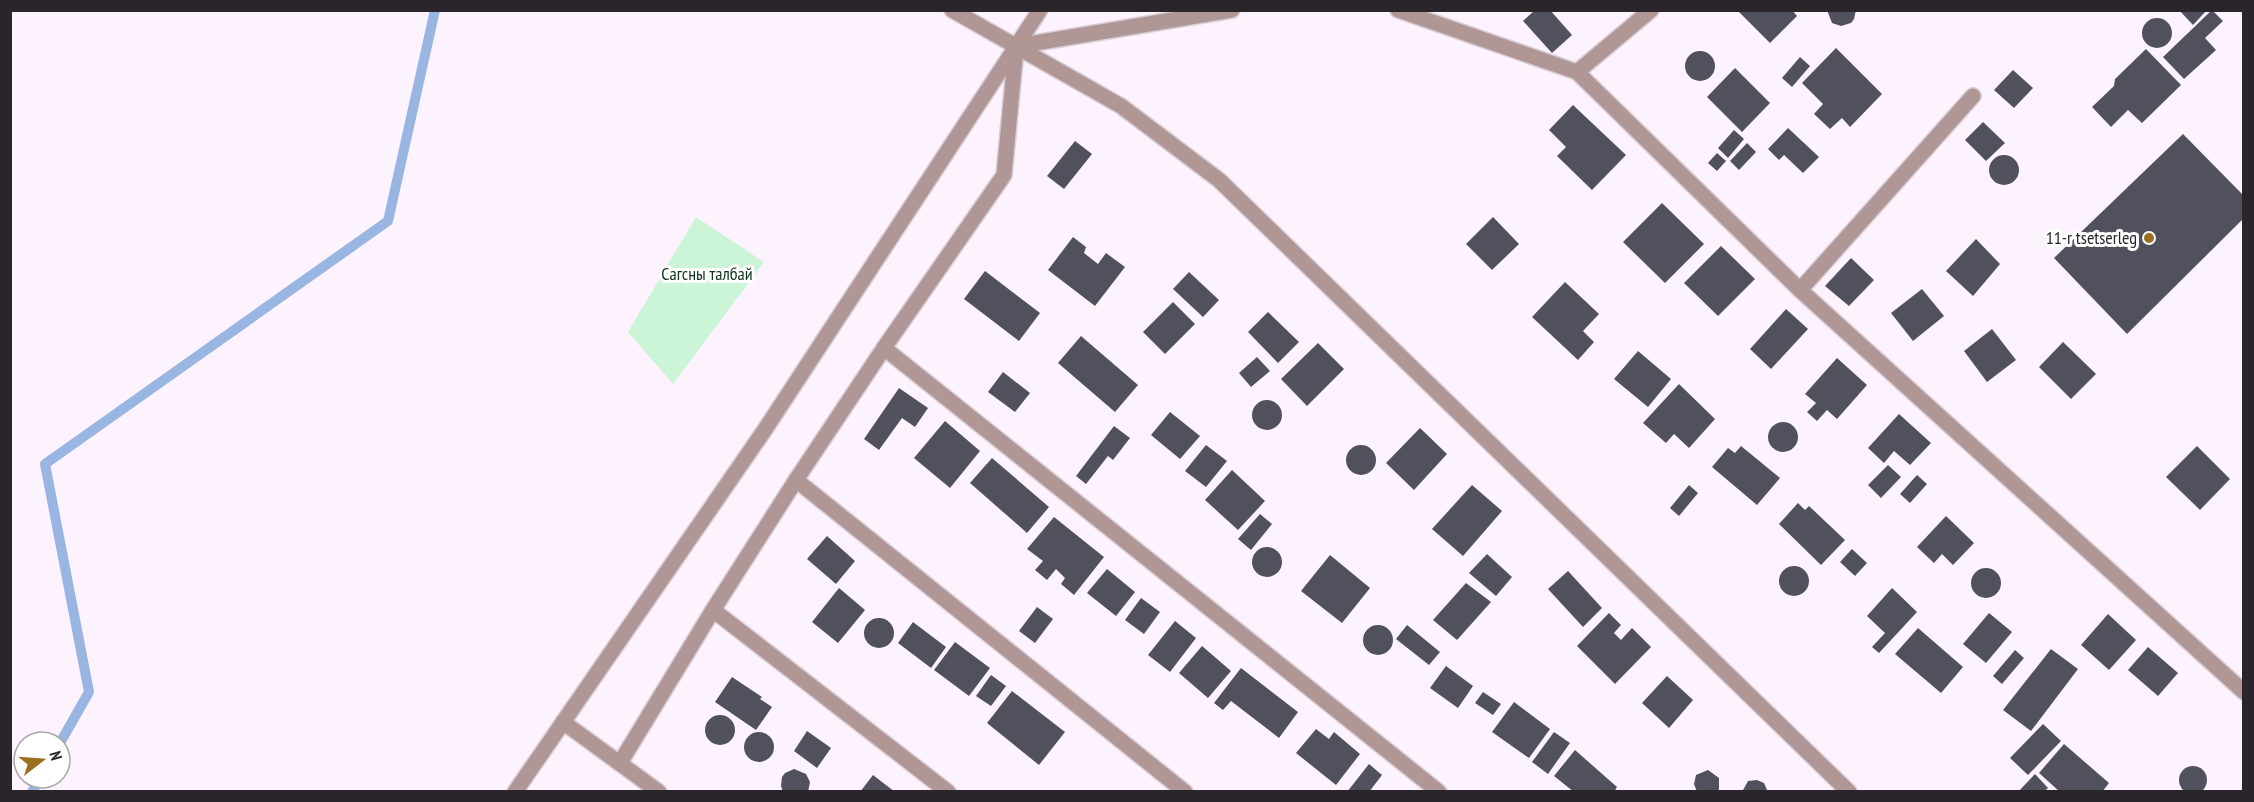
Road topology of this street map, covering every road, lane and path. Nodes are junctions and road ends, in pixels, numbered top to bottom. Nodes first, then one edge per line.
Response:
1 (952, 10) edge
2 (1040, 10) edge
3 (1232, 10) edge
4 (1398, 10) edge
5 (1651, 10) edge
6 (1017, 46) junction
7 (1577, 72) junction
8 (1973, 96) dead end
9 (1800, 290) junction
10 (884, 348) junction
11 (796, 480) junction
12 (713, 610) junction
13 (2244, 692) edge
14 (563, 722) junction
15 (620, 763) junction
16 (514, 792) edge
17 (659, 792) edge
18 (948, 792) edge
19 (1185, 792) edge
20 (1439, 792) edge
21 (1849, 792) edge

1 - 6 street
2 - 6 street
3 - 6 street
4 - 7 street
5 - 7 street
6 - 10 street
6 - 14 street
6 - 21 street
7 - 9 street
8 - 9 street
9 - 13 street
10 - 11 street
10 - 20 street
11 - 12 street
11 - 19 street
12 - 15 street
12 - 18 street
14 - 15 street
14 - 16 street
15 - 17 street

